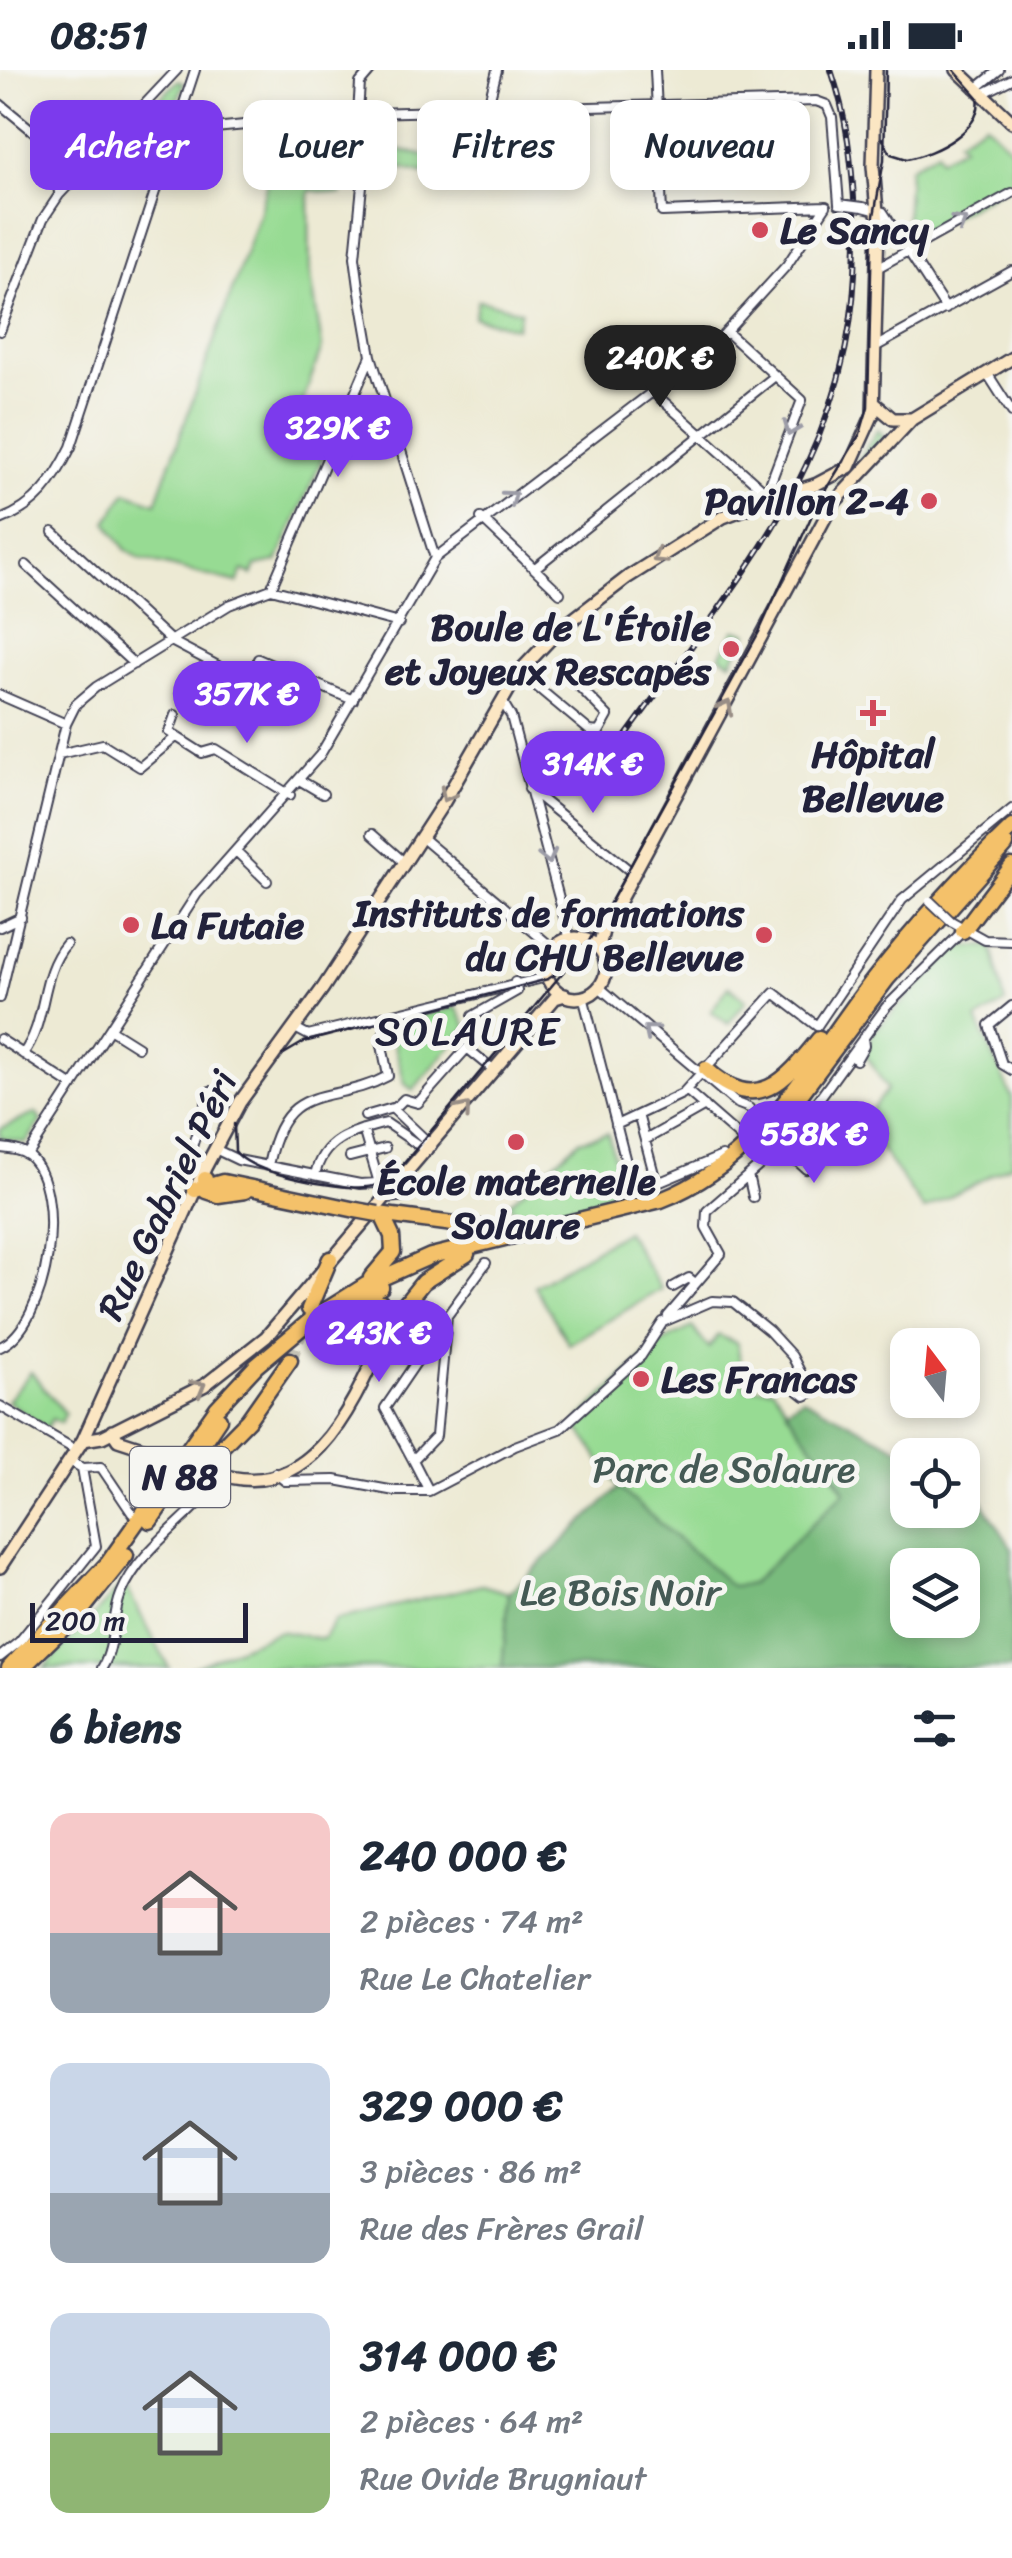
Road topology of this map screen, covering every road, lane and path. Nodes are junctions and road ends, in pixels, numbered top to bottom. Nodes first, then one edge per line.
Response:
1 (177, 70) edge
2 (195, 70) edge
3 (371, 70) edge
4 (497, 70) edge
5 (654, 70) edge
6 (876, 70) edge
7 (957, 70) edge
8 (999, 70) edge
9 (1012, 80) edge
10 (979, 91) junction
11 (148, 100) edge
12 (186, 100) edge
13 (359, 100) edge
14 (490, 100) edge
15 (656, 100) edge
16 (810, 101) edge
17 (0, 104) edge
18 (1012, 122) edge
19 (30, 129) edge
20 (59, 190) edge
21 (64, 190) edge
22 (157, 190) edge
23 (363, 190) edge
24 (661, 190) edge
25 (1012, 193) edge
26 (59, 195) junction
27 (843, 205) junction
28 (826, 206) junction
29 (878, 209) junction
30 (908, 252) junction
31 (877, 268) junction
32 (1012, 271) edge
33 (946, 310) junction
34 (0, 330) edge
35 (727, 332) junction
36 (876, 347) junction
37 (371, 356) junction
38 (1012, 358) edge
39 (987, 373) junction
40 (775, 376) junction
41 (654, 392) junction
42 (874, 403) junction
43 (1012, 412) edge
44 (912, 419) junction
45 (868, 431) junction
46 (700, 436) junction
47 (888, 442) junction
48 (771, 496) junction
49 (481, 518) junction
50 (0, 520) edge
51 (54, 532) dead end
52 (435, 558) junction
53 (26, 565) dead end
54 (534, 568) junction
55 (271, 589) junction
56 (560, 593) dead end
57 (399, 623) junction
58 (170, 642) junction
59 (258, 658) dead end
60 (134, 664) junction
61 (562, 669) dead end
62 (518, 672) junction
63 (242, 678) dead end
64 (0, 694) edge
65 (500, 697) junction
66 (352, 700) junction
67 (175, 714) dead end
68 (66, 724) junction
69 (176, 737) junction
70 (59, 754) junction
71 (301, 780) junction
72 (529, 789) junction
73 (290, 794) junction
74 (323, 794) dead end
75 (1012, 809) edge
76 (1012, 827) edge
77 (372, 834) dead end
78 (421, 838) junction
79 (1012, 840) edge
80 (237, 852) junction
81 (404, 862) junction
82 (1012, 866) edge
83 (634, 874) junction
84 (266, 881) dead end
85 (915, 888) junction
86 (21, 917) junction
87 (957, 926) junction
88 (0, 927) edge
89 (570, 940) junction
90 (1012, 941) edge
91 (66, 944) dead end
92 (598, 948) junction
93 (554, 949) junction
94 (876, 976) junction
95 (547, 977) junction
96 (2, 980) edge
97 (515, 982) junction
98 (599, 987) junction
99 (565, 995) junction
100 (583, 996) junction
101 (0, 998) edge
102 (1012, 1006) edge
103 (383, 1016) junction
104 (474, 1016) dead end
105 (295, 1028) junction
106 (111, 1030) junction
107 (863, 1038) junction
108 (0, 1039) edge
109 (138, 1047) dead end
110 (23, 1054) junction
111 (859, 1057) dead end
112 (1012, 1070) edge
113 (495, 1072) junction
114 (704, 1072) junction
115 (73, 1086) junction
116 (686, 1090) junction
117 (210, 1091) dead end
118 (705, 1106) junction
119 (393, 1108) junction
120 (749, 1108) dead end
121 (364, 1116) dead end
122 (638, 1118) junction
123 (616, 1126) junction
124 (362, 1129) junction
125 (741, 1138) dead end
126 (645, 1140) junction
127 (0, 1148) edge
128 (384, 1148) dead end
129 (429, 1149) junction
130 (830, 1150) dead end
131 (369, 1152) junction
132 (786, 1154) junction
133 (28, 1155) junction
134 (722, 1156) dead end
135 (350, 1157) dead end
136 (270, 1161) dead end
137 (799, 1165) junction
138 (206, 1171) junction
139 (315, 1176) junction
140 (397, 1176) junction
141 (749, 1179) junction
142 (802, 1179) dead end
143 (377, 1183) junction
144 (657, 1185) junction
145 (752, 1194) dead end
146 (386, 1198) junction
147 (380, 1214) junction
148 (515, 1233) junction
149 (467, 1254) junction
150 (330, 1259) junction
151 (486, 1263) dead end
152 (694, 1282) junction
153 (366, 1285) junction
154 (673, 1288) dead end
155 (350, 1305) junction
156 (309, 1308) tunnel mouth
157 (447, 1316) junction
158 (664, 1322) junction
159 (390, 1324) junction
160 (0, 1347) edge
161 (290, 1360) tunnel mouth
162 (780, 1376) dead end
163 (0, 1406) edge
164 (112, 1431) junction
165 (76, 1450) junction
166 (413, 1460) junction
167 (82, 1468) junction
168 (217, 1474) junction
169 (275, 1474) junction
170 (429, 1491) junction
171 (160, 1508) junction
172 (132, 1514) dead end
173 (0, 1567) edge
174 (79, 1596) junction
175 (0, 1657) edge
176 (0, 1667) edge
177 (10, 1668) edge
178 (22, 1668) edge
179 (102, 1668) edge

1 - 11 street
2 - 12 street
3 - 13 street
4 - 14 street
5 - 15 street
6 - 29 main road
7 - 10 main road
8 - 10 street
9 - 10 street
10 - 18 main road
16 - 27 street
17 - 19 street
20 - 26 street
21 - 26 street
22 - 50 street
23 - 37 street
24 - 28 street
30 -> 25 street
26 - 34 street
27 - 28 street
27 - 29 street, bridge
28 - 35 street
29 - 30 street
29 - 31 main road
30 - 31 street
30 - 33 street
31 - 36 main road
32 - 33 street
33 - 36 street
35 - 40 street
35 - 41 street
36 - 42 main road
37 - 52 street
37 - 55 street
38 - 39 main road
39 - 43 street
39 - 44 main road
40 - 46 street
40 -> 48 street
41 - 46 street
49 -> 41 street
42 - 44 main road
42 - 45 main road
44 - 47 main road
45 - 47 main road
45 - 48 main road, Rue Gabriel Péri, bridge
46 - 48 street
46 - 54 street
83 -> 47 main road
48 -> 62 main road, Rue Gabriel Péri
49 - 52 street
49 - 54 street
51 - 58 street
52 - 57 street
53 - 60 street
54 - 56 street
55 - 57 street
55 - 58 street
57 - 66 street
58 - 60 street
58 - 63 street
59 - 66 street
60 - 68 street
61 - 62 street
62 - 65 main road, Rue Gabriel Péri
64 - 68 street
65 - 72 street
65 -> 78 main road, Rue Gabriel Péri
66 - 71 street
67 - 69 street
68 - 70 street
69 - 70 street
69 - 73 street
70 - 86 street
71 - 73 street
71 - 74 street
72 - 83 street
72 -> 89 street
73 - 80 street
75 - 85 street
76 - 94 highway, N 88
77 - 81 street
78 - 81 main road, Rue Gabriel Péri
78 - 93 street
79 - 149 highway, N 88
80 - 84 street
80 - 106 street
81 - 105 main road, Rue Gabriel Péri
82 - 87 highway
83 - 92 main road
85 - 87 street, bridge
85 - 114 street
86 - 88 street
86 - 96 street
87 - 90 street
87 - 107 street
89 - 92 main road
89 - 93 main road
91 - 110 street
92 - 98 main road
93 - 95 main road
94 - 114 highway, N 88
94 - 148 highway, N 88
95 - 97 street
95 - 99 main road
96 - 101 street
97 - 103 street
97 - 104 street
98 - 100 main road
114 -> 98 street
99 - 100 main road
99 - 113 main road
100 - 123 street
102 - 112 street
103 - 105 street
103 - 136 street
105 - 138 main road, Rue Gabriel Péri
106 - 109 street
106 - 115 street
107 - 111 street
107 - 132 street
108 - 110 street
110 - 115 street
113 - 119 street
129 -> 113 main road
114 - 116 street
114 - 120 street
115 - 133 street
116 - 118 street
116 - 122 street
117 - 138 street
118 - 125 street
118 - 126 street
119 - 121 street
119 - 129 street
122 - 123 street
122 - 126 street
123 - 144 street
124 - 129 street
124 - 131 street
124 - 139 street
126 - 144 street
127 - 133 street
128 - 131 street
129 - 140 main road
130 - 137 street
131 - 135 street
131 - 143 street
132 - 137 street
132 - 141 street
133 - 160 street
134 - 144 street
137 - 142 street
138 - 139 street
138 - 147 highway, bridge
138 - 165 main road, Rue Gabriel Péri
139 - 143 street
140 - 143 street
140 - 146 main road
141 - 145 street
141 - 152 street
143 - 146 street
146 - 150 main road
147 - 148 highway
147 - 153 highway
148 - 153 highway, N 88
149 - 155 highway, N 88
149 - 159 highway
150 - 156 highway
164 -> 150 main road
151 - 157 street
152 - 154 street
152 - 158 street
153 - 174 highway, N 88
155 - 159 highway
155 - 171 highway, N 88
157 - 166 street
157 - 166 street
158 - 162 street
158 - 170 street
159 - 169 main road
161 - 171 highway
163 - 165 street
164 - 165 main road
164 - 168 main road, bridge
165 - 167 street
165 - 173 main road, Rue Gabriel Péri
166 - 170 street
167 - 172 street
167 - 175 street
168 - 169 main road
168 - 179 street
169 - 170 street
171 - 178 highway, N 88
174 - 176 highway
174 - 177 highway, N 88

